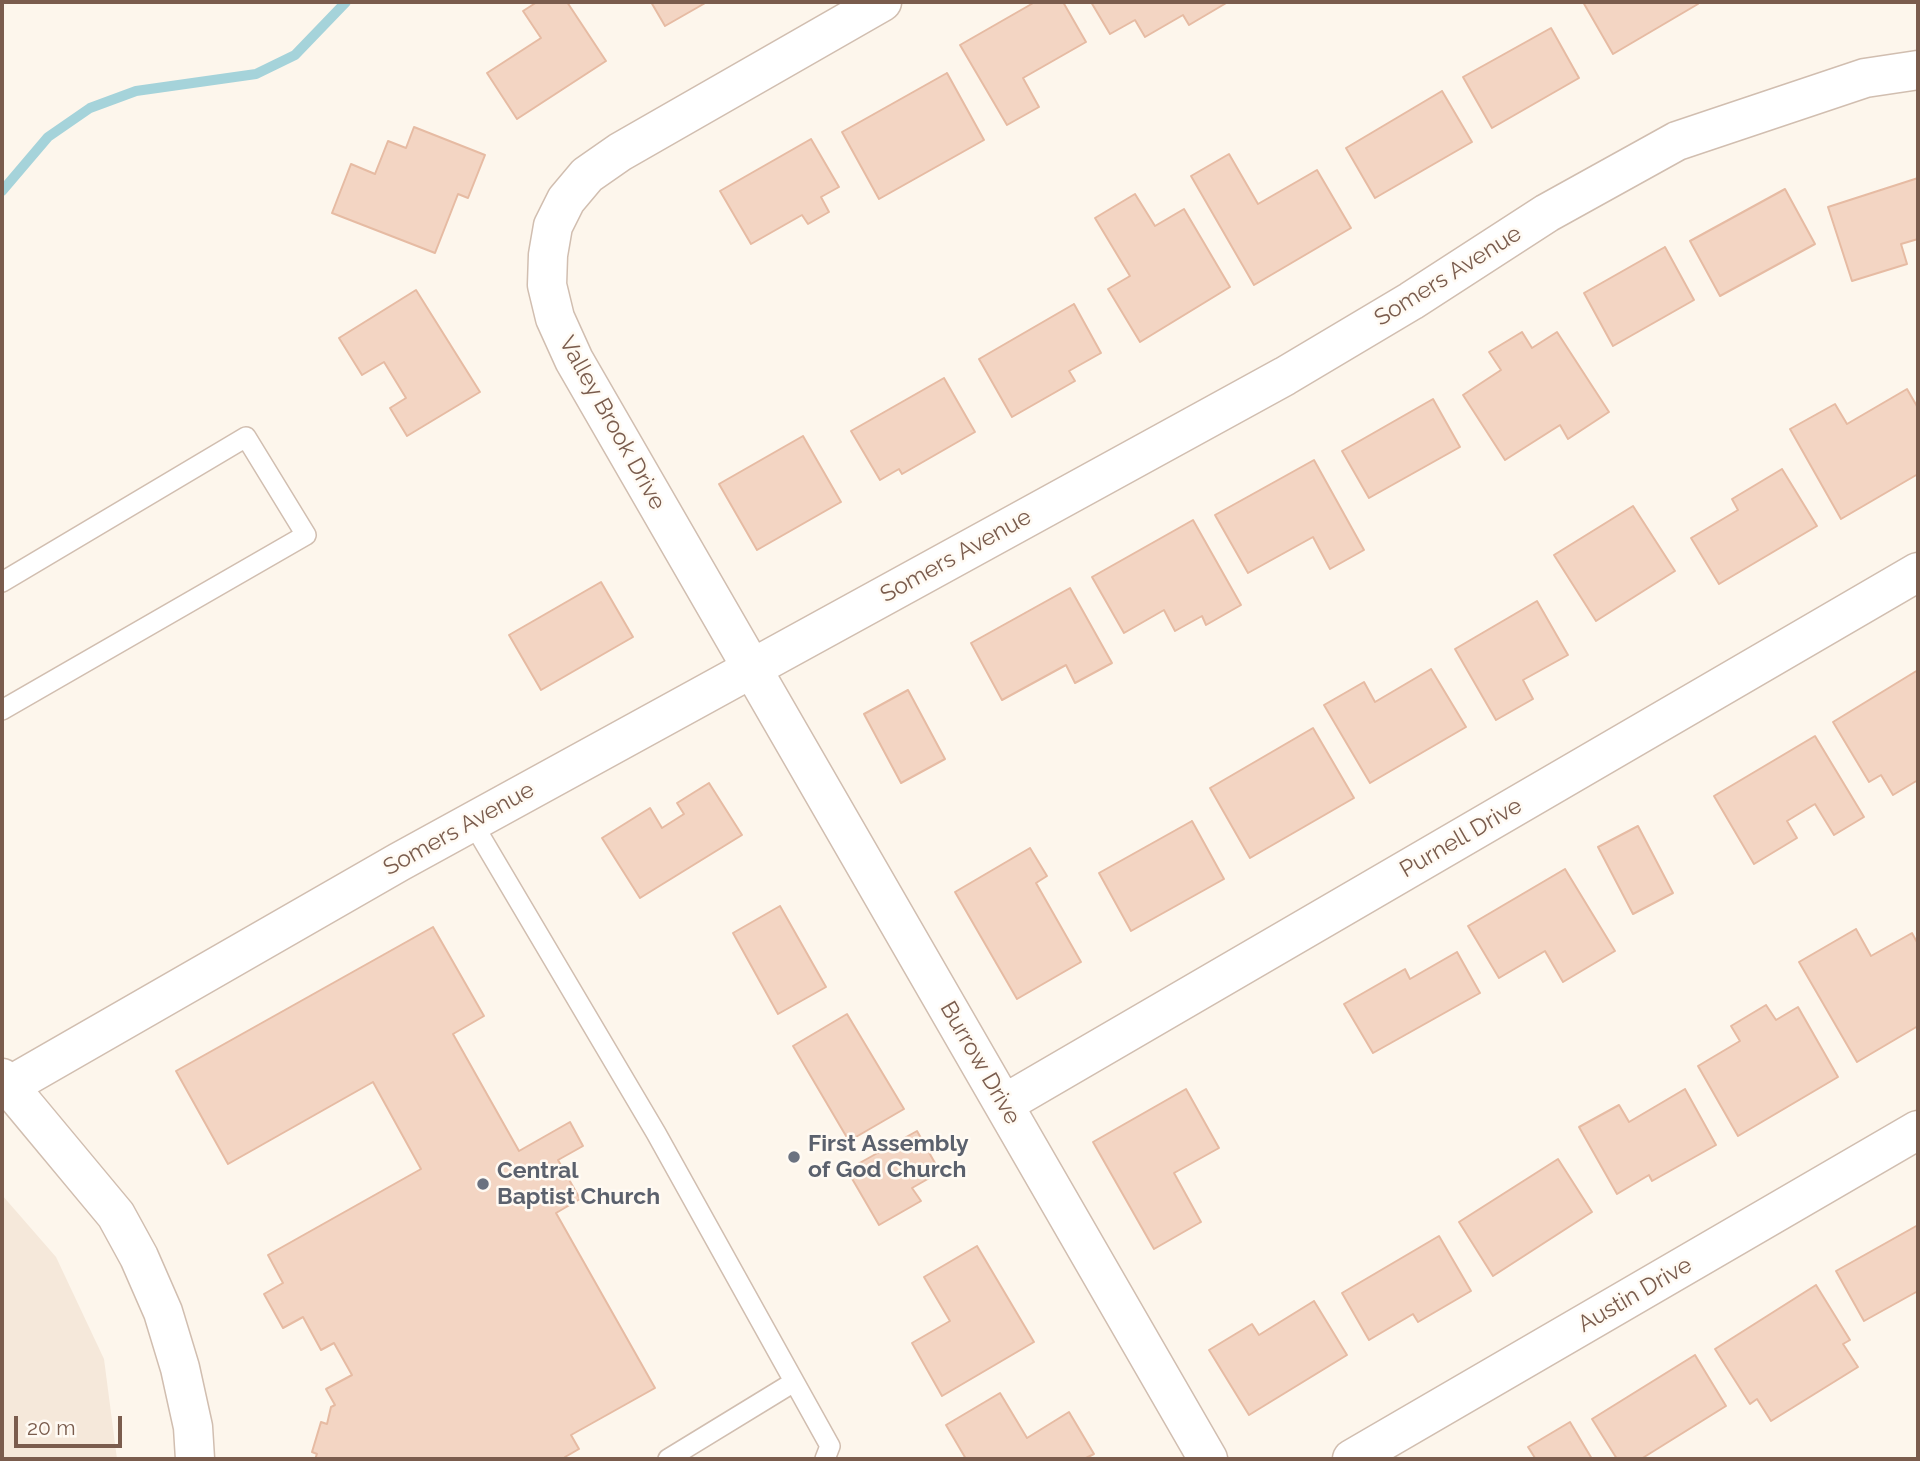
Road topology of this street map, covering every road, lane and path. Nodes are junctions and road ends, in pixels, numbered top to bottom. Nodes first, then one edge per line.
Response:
1 (882, 2) edge
2 (1918, 69) edge
3 (1918, 572) edge
4 (2, 582) edge
5 (752, 667) junction
6 (2, 710) edge
7 (472, 822) junction
8 (6, 1082) edge
9 (1004, 1104) junction
10 (1918, 1130) edge
11 (794, 1381) junction
12 (195, 1459) edge
13 (668, 1459) edge
14 (825, 1459) edge
15 (1208, 1459) edge
16 (1352, 1459) edge

1 - 5 street, Valley Brook Drive
2 - 5 street, Somers Avenue
3 - 9 street, Purnell Drive
4 - 6 lane
5 - 7 street, Somers Avenue
5 - 9 street, Burrow Drive
7 - 8 street, Somers Avenue
7 - 11 lane
8 - 12 street
9 - 15 street, Burrow Drive
10 - 16 street, Austin Drive
11 - 13 lane
11 - 14 lane

